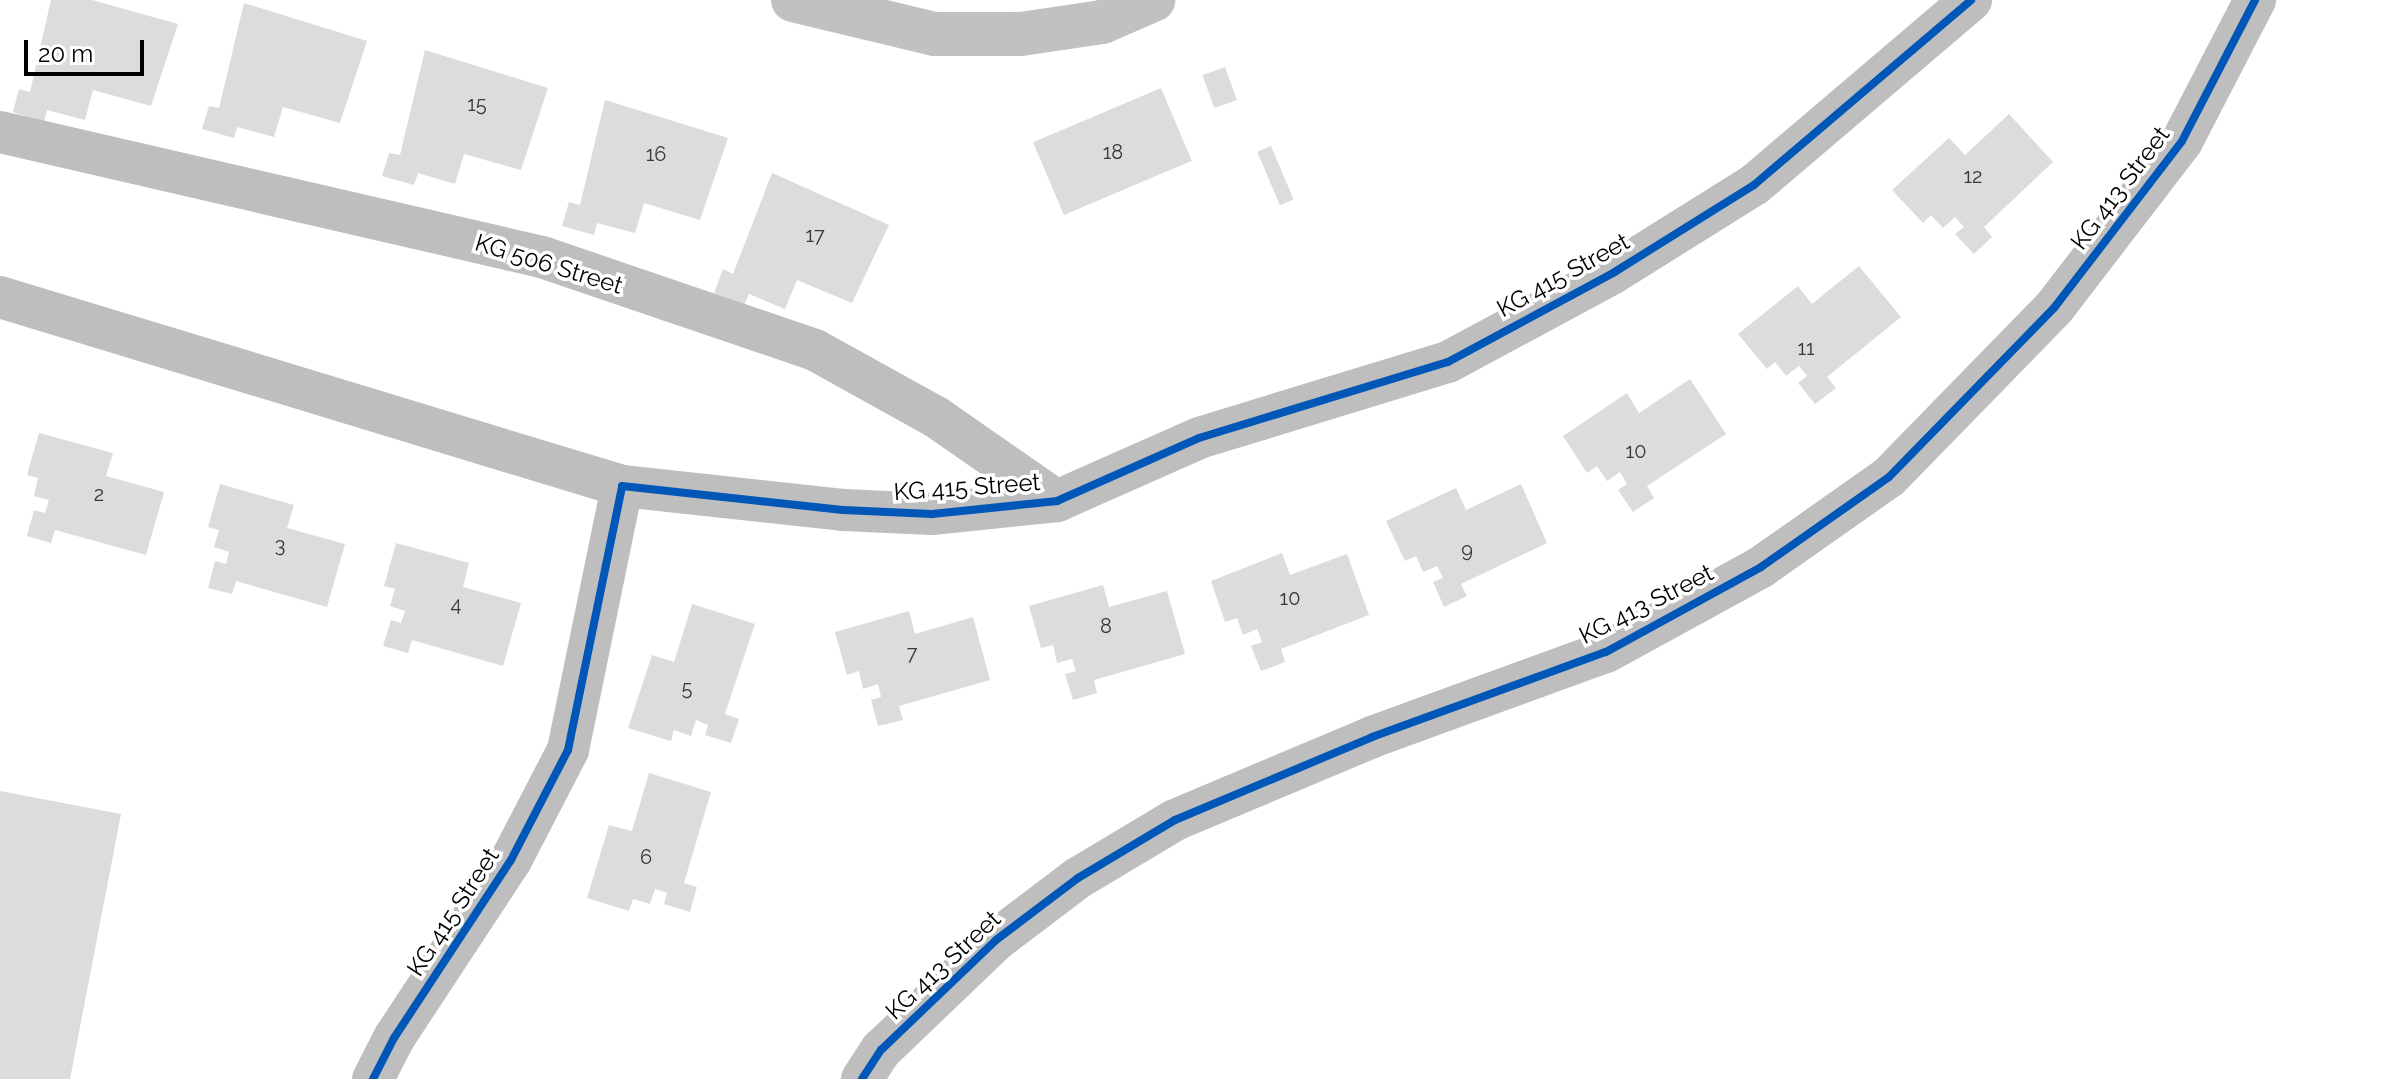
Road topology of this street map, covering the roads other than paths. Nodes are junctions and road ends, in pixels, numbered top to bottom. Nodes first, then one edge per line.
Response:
1 (793, 0) edge
2 (1153, 0) edge
3 (1971, 0) edge
4 (2255, 0) edge
5 (0, 132) edge
6 (0, 297) edge
7 (622, 486) junction
8 (1057, 501) junction
9 (373, 1079) edge
10 (862, 1079) edge

1 - 2 main road
3 - 8 street, KG 415 Street
4 - 10 street, KG 413 Street
5 - 8 street, KG 506 Street
6 - 7 street
7 - 8 street, KG 415 Street
7 - 9 street, KG 415 Street

